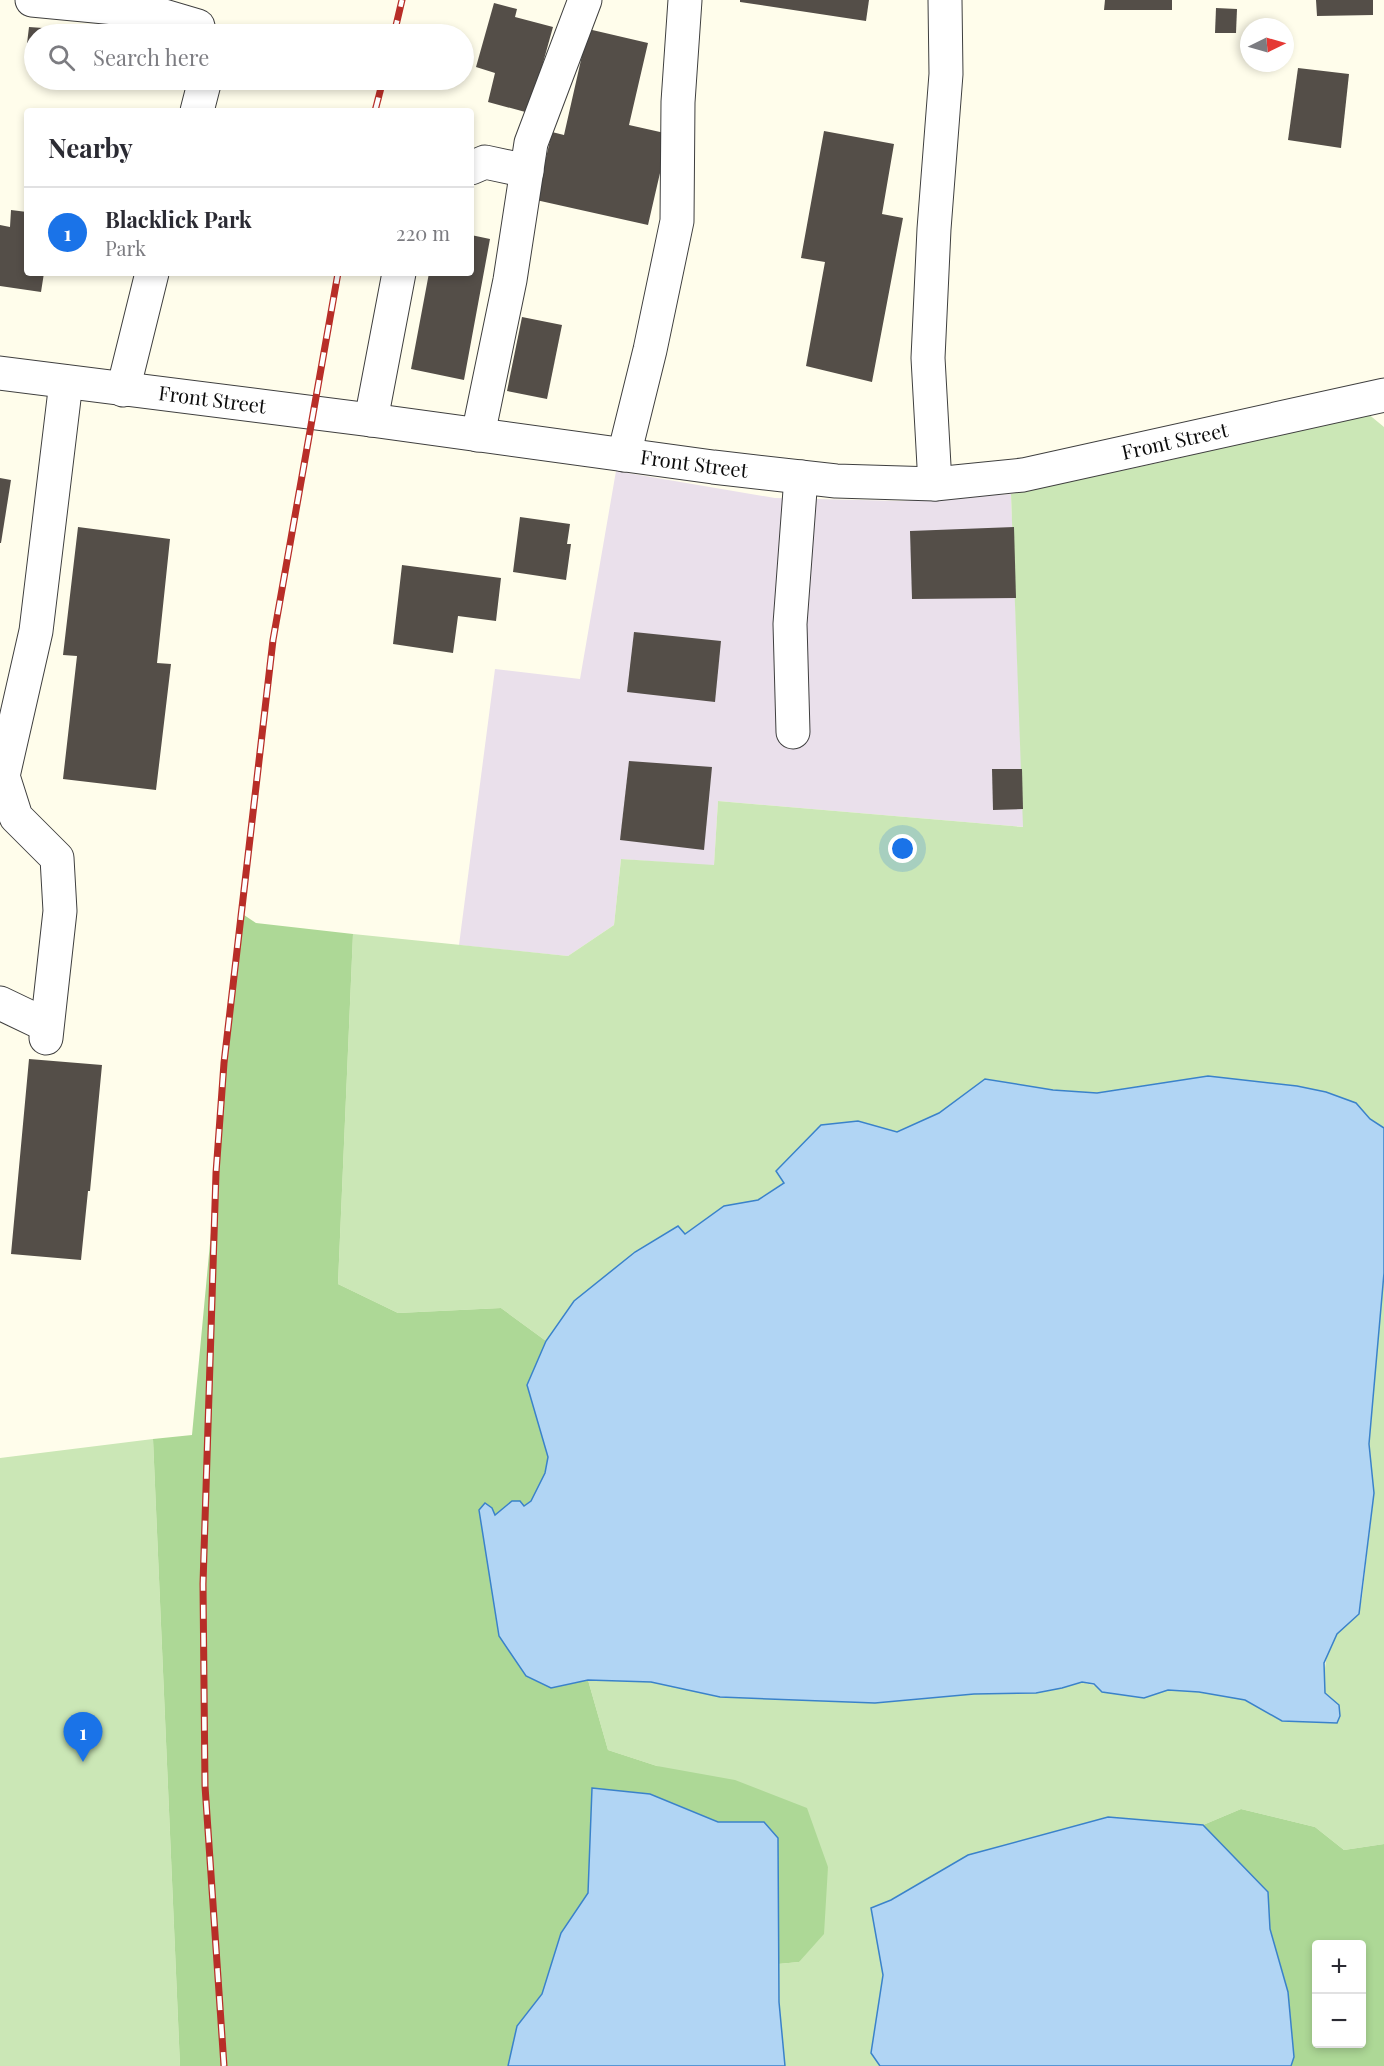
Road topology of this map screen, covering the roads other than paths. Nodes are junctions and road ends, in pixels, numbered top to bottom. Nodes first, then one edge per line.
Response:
1 (32, 0) edge
2 (585, 0) edge
3 (685, 0) edge
4 (945, 0) edge
5 (202, 20) edge
6 (202, 90) edge
7 (198, 108) edge
8 (474, 167) edge
9 (527, 171) junction
10 (151, 276) edge
11 (398, 276) edge
12 (0, 373) edge
13 (66, 382) junction
14 (123, 390) junction
15 (1384, 395) edge
16 (371, 420) junction
17 (478, 435) junction
18 (624, 455) junction
19 (801, 477) junction
20 (935, 484) junction
21 (793, 732) dead end
22 (6, 802) edge
23 (0, 1003) edge

1 - 5 street
2 - 9 street
3 - 18 street
4 - 20 street
6 - 7 street
8 - 9 street
9 - 17 street
10 - 14 street
11 - 16 street
12 - 13 street, Front Street
13 - 14 street, Front Street
13 - 22 street
14 - 16 street, Front Street
15 - 20 street, Front Street
16 - 17 street, Front Street
17 - 18 street, Front Street
18 - 19 street, Front Street
19 - 20 street, Front Street
19 - 21 street
22 - 23 street

